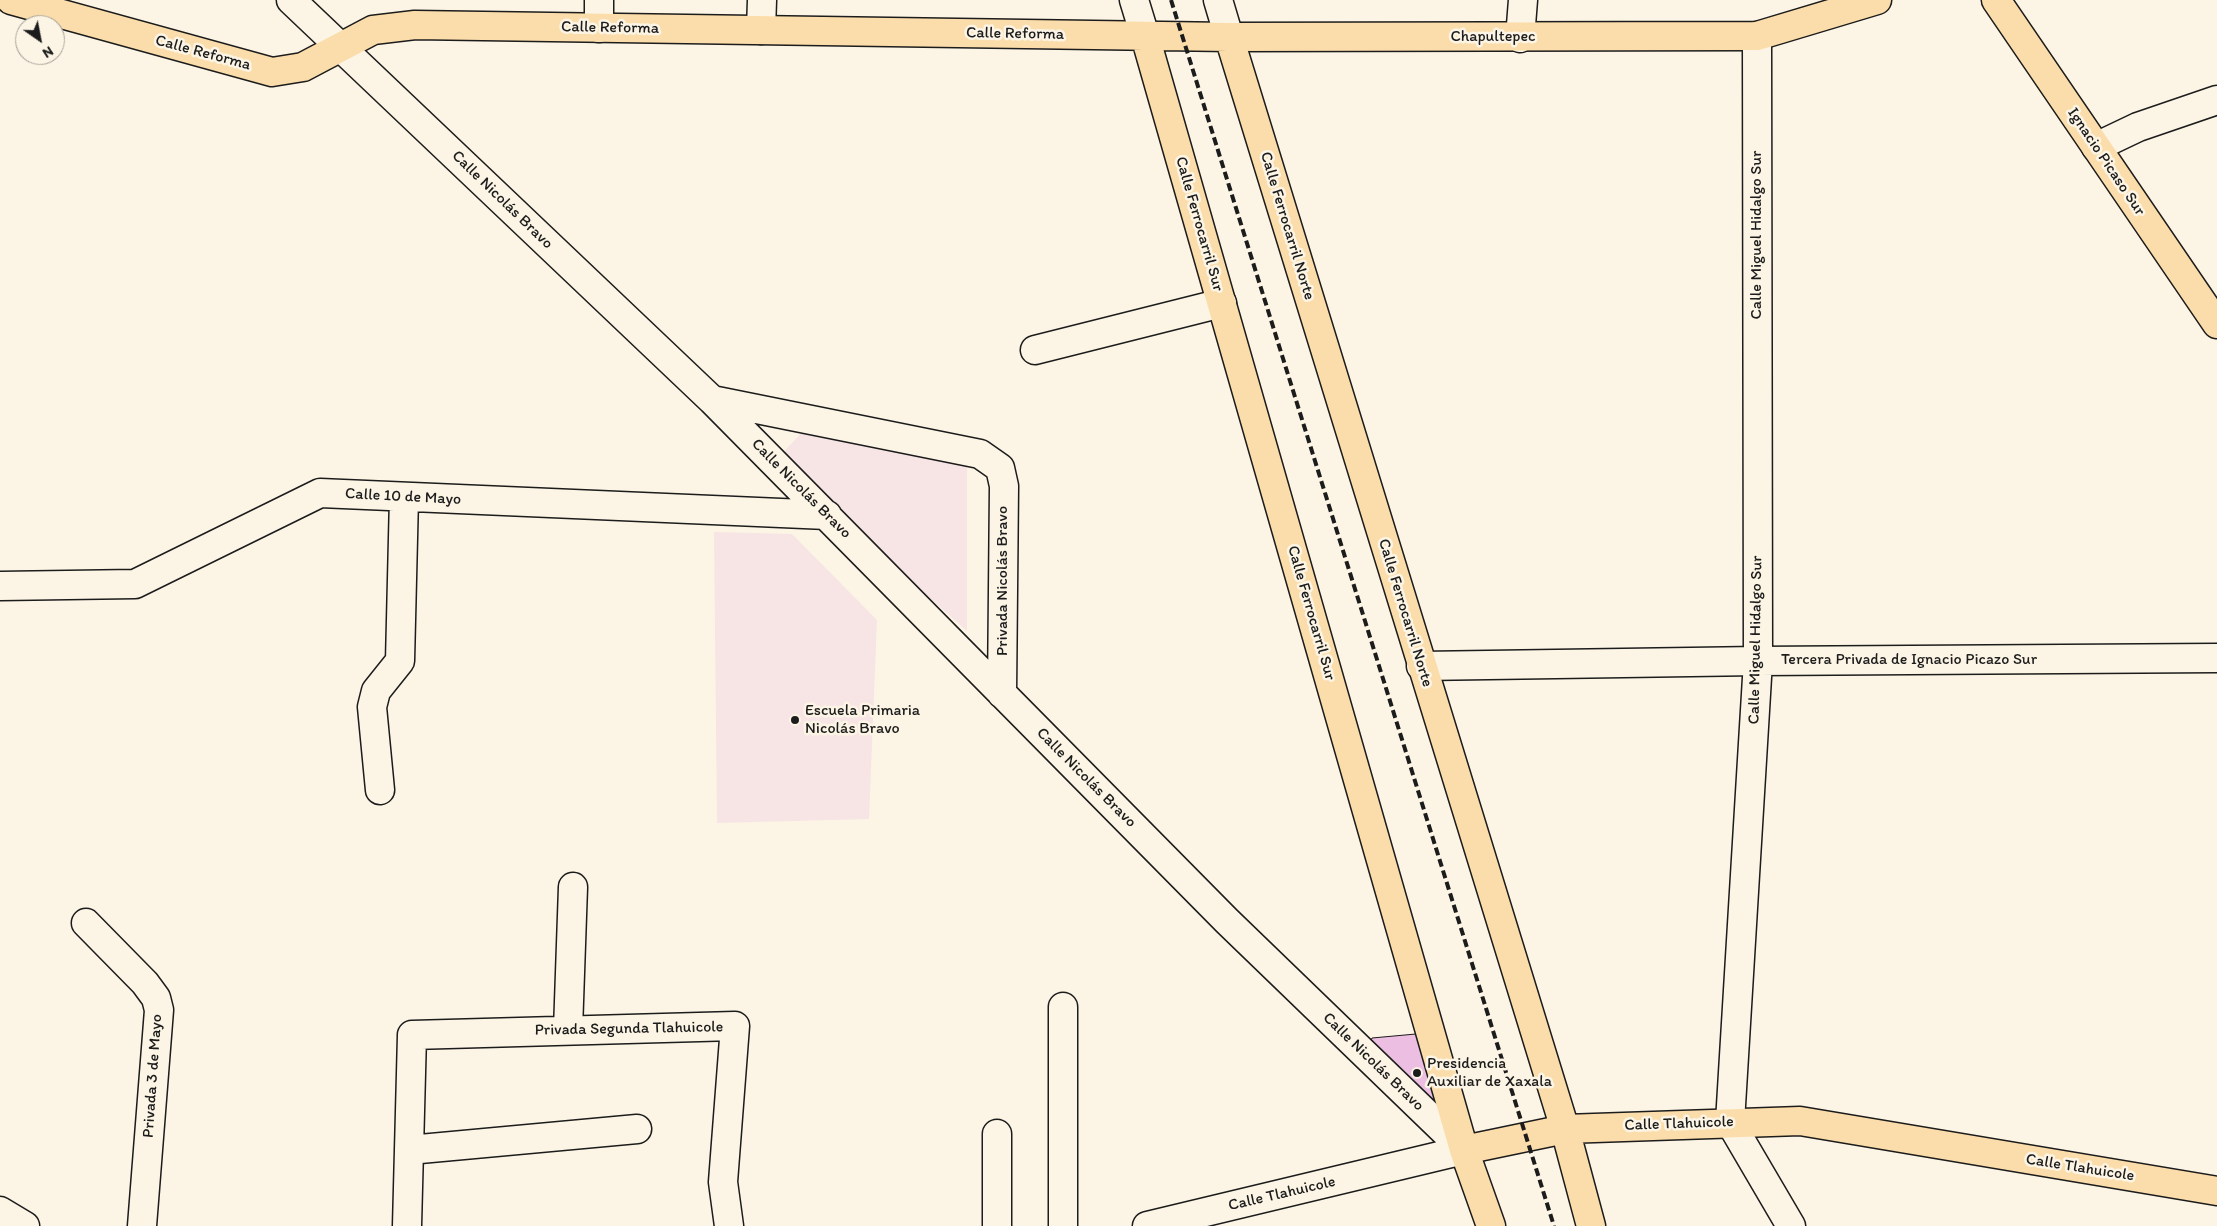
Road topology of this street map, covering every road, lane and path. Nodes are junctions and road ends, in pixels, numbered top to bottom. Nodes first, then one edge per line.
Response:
1 (11, 0) edge
2 (291, 0) edge
3 (599, 0) edge
4 (762, 0) edge
5 (1134, 0) edge
6 (1218, 0) edge
7 (1523, 0) edge
8 (1877, 0) edge
9 (1996, 0) edge
10 (599, 28) junction
11 (761, 30) junction
12 (1145, 36) junction
13 (1757, 36) junction
14 (1229, 37) junction
15 (1520, 38) junction
16 (342, 48) junction
17 (2217, 100) edge
18 (2096, 147) junction
19 (1222, 303) junction
20 (2217, 324) edge
21 (1035, 350) dead end
22 (712, 400) junction
23 (404, 497) junction
24 (827, 515) junction
25 (0, 586) edge
26 (2217, 658) edge
27 (1758, 661) junction
28 (1422, 666) junction
29 (1002, 694) junction
30 (380, 790) dead end
31 (573, 887) dead end
32 (86, 923) dead end
33 (1063, 1007) dead end
34 (568, 1030) junction
35 (1730, 1122) junction
36 (637, 1129) dead end
37 (1565, 1129) junction
38 (997, 1134) dead end
39 (409, 1150) junction
40 (1464, 1150) junction
41 (2217, 1190) edge
42 (0, 1211) edge
43 (25, 1226) edge
44 (142, 1226) edge
45 (407, 1226) edge
46 (729, 1226) edge
47 (997, 1226) edge
48 (1063, 1226) edge
49 (1147, 1226) edge
50 (1490, 1226) edge
51 (1591, 1226) edge
52 (1791, 1226) edge

1 - 16 main road, Calle Reforma
2 - 16 street, Calle Nicolás Bravo
3 - 10 street
4 - 11 street
5 - 12 street, Calle Ferrocarril Sur
6 - 14 street, Calle Ferrocarril Norte
7 - 15 street
8 - 13 main road, Chapultepec
9 - 18 main road, Ignacio Picaso Sur
10 - 11 main road, Calle Reforma
10 - 16 main road, Calle Reforma
11 - 12 main road, Calle Reforma
12 - 14 main road, Calle Reforma
12 - 19 main road, Calle Ferrocarril Sur
13 - 15 main road, Chapultepec
13 - 27 street, Calle Miguel Hidalgo Sur
14 - 15 main road, Chapultepec
14 - 28 main road, Calle Ferrocarril Norte
16 - 22 street, Calle Nicolás Bravo
17 - 18 street
18 - 20 main road, Ignacio Picaso Sur
19 - 21 street
19 - 40 main road, Calle Ferrocarril Sur
22 - 24 street, Calle Nicolás Bravo
22 - 29 street, Privada Nicolás Bravo
23 - 24 street, Calle 10 de Mayo
23 - 25 street, Calle 10 de Mayo
23 - 30 street
24 - 29 street, Calle Nicolás Bravo
26 - 27 street, Tercera Privada de Ignacio Picazo Sur
27 - 28 street, Tercera Privada de Ignacio Picazo Sur
27 - 35 street, Calle Miguel Hidalgo Sur
28 - 37 main road, Calle Ferrocarril Norte
29 - 40 street, Calle Nicolás Bravo
31 - 34 street
32 - 44 street, Privada 3 de Mayo
33 - 48 street
34 - 39 street, Privada Segunda Tlahuicole
34 - 46 street, Privada Segunda Tlahuicole
35 - 37 main road, Calle Tlahuicole
35 - 41 main road, Calle Tlahuicole
35 - 52 street
36 - 39 street
37 - 40 main road, Calle Tlahuicole
37 - 51 main road, Calle Ferrocarril Norte
38 - 47 street
39 - 45 street
40 - 49 street, Calle Tlahuicole
40 - 50 main road, Calle Ferrocarril Sur
42 - 43 street

